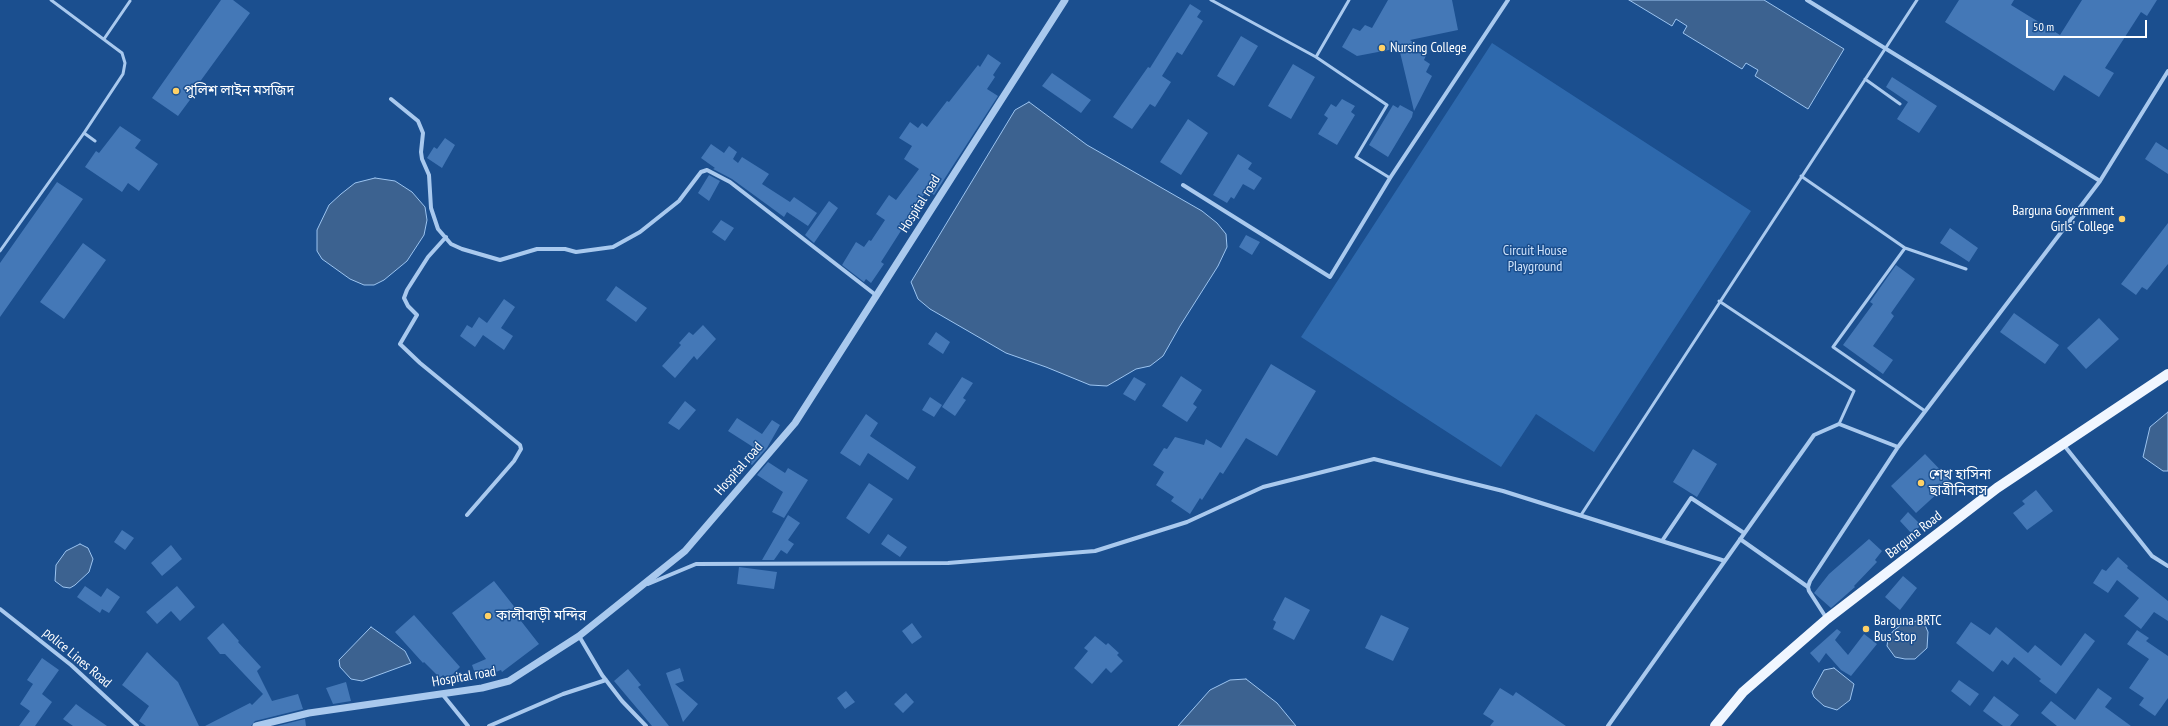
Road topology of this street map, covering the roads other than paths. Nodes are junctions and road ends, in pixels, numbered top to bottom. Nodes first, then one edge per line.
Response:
1 (50, 0) edge
2 (1065, 0) edge
3 (1211, 0) edge
4 (1349, 0) edge
5 (1508, 0) edge
6 (1806, 0) edge
7 (1917, 0) edge
8 (130, 1) edge
9 (104, 39) junction
10 (1885, 48) junction
11 (1316, 57) junction
12 (2168, 71) edge
13 (1865, 79) junction
14 (391, 99) dead end
15 (1900, 104) dead end
16 (84, 133) junction
17 (95, 141) dead end
18 (1802, 176) junction
19 (1390, 178) junction
20 (2100, 180) junction
21 (1183, 185) dead end
22 (446, 238) junction
23 (1905, 248) junction
24 (0, 251) edge
25 (1966, 269) dead end
26 (877, 296) junction
27 (1719, 301) junction
28 (2168, 374) edge
29 (1925, 411) junction
30 (1839, 424) junction
31 (2063, 444) junction
32 (1898, 447) junction
33 (467, 515) dead end
34 (1581, 515) junction
35 (1744, 533) junction
36 (1740, 539) junction
37 (1662, 541) junction
38 (1725, 561) junction
39 (2168, 566) edge
40 (1808, 586) junction
41 (640, 587) junction
42 (0, 609) edge
43 (1827, 619) junction
44 (579, 636) junction
45 (606, 680) junction
46 (443, 695) junction
47 (137, 726) edge
48 (256, 726) edge
49 (468, 726) edge
50 (489, 726) edge
51 (646, 726) edge
52 (1608, 726) edge
53 (1715, 726) edge

1 - 9 lane
2 - 26 street, Hospital road
3 - 11 lane
4 - 11 lane
5 - 19 street
6 - 10 street
7 - 10 lane
8 - 9 lane
9 - 16 lane
10 - 13 lane
10 - 20 street
11 - 19 lane
12 - 20 street
13 - 15 lane
13 - 18 lane
14 - 22 street
16 - 17 lane
16 - 24 lane
18 - 23 lane
18 - 27 lane
19 - 21 street
20 - 29 street
22 - 26 street
22 - 33 street
23 - 25 lane
23 - 29 lane
26 - 41 street, Hospital road
27 - 30 lane
27 - 34 lane
28 - 31 main road, Barguna Road
29 - 32 street
30 - 32 street
30 - 35 street
31 - 39 street
31 - 43 main road, Barguna Road
32 - 40 street
34 - 37 street
34 - 41 street
35 - 36 street
35 - 37 street
36 - 38 street
36 - 40 street
37 - 38 street
38 - 52 street
40 - 43 street
41 - 44 street, Hospital road
42 - 47 street, police Lines Road
43 - 53 main road, Barguna Road
44 - 45 street
44 - 46 street, Hospital road
45 - 50 street
45 - 51 street
46 - 48 street, Hospital road
46 - 49 street

